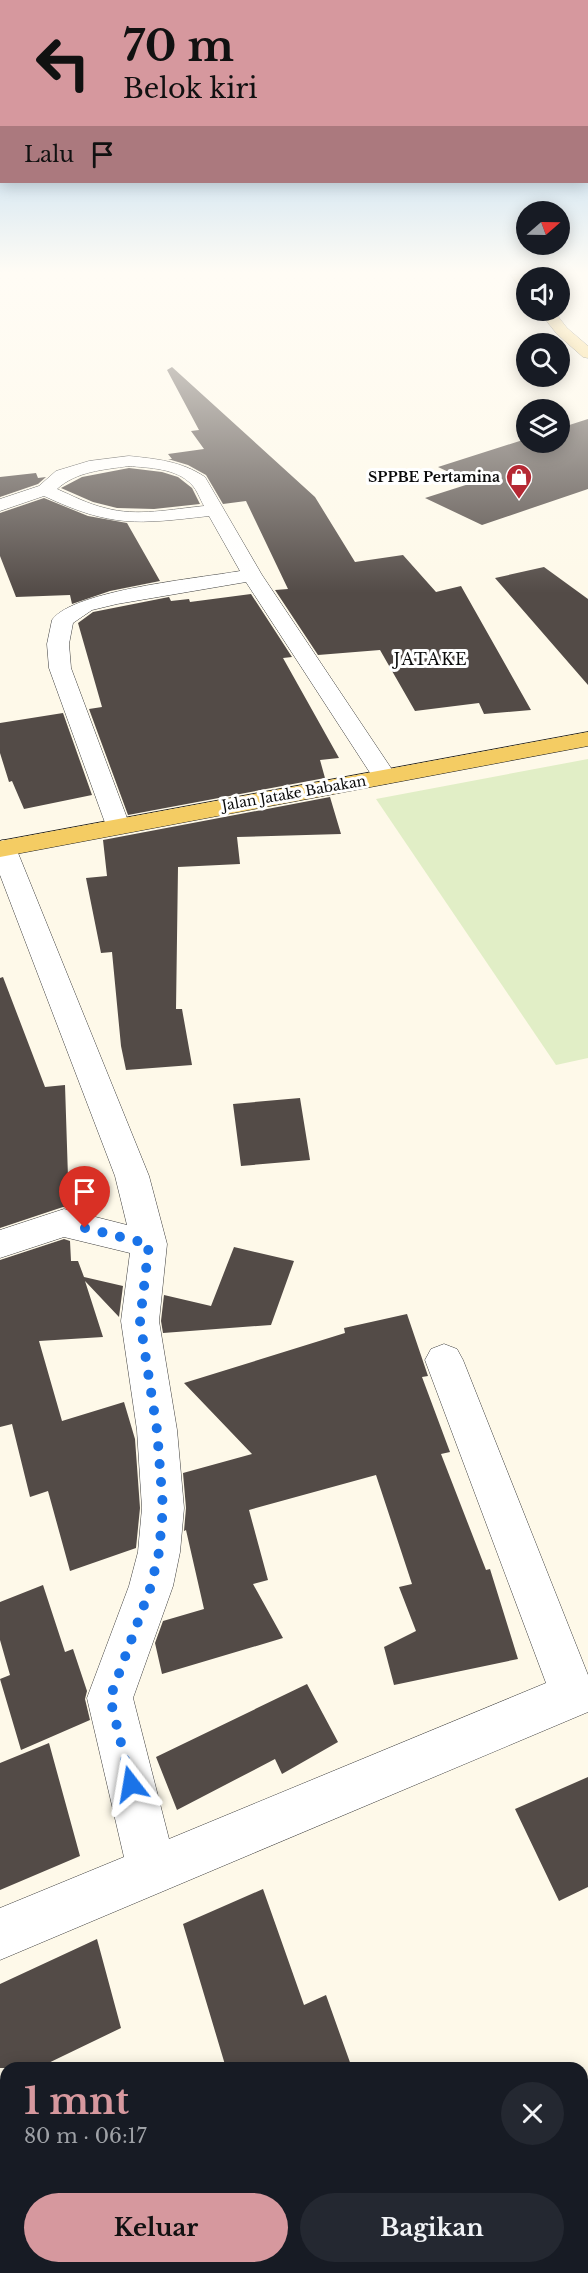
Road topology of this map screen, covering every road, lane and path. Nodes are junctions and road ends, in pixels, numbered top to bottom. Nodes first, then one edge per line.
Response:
1 (45, 490) junction
2 (0, 505) edge
3 (215, 510) junction
4 (252, 575) junction
5 (588, 740) edge
6 (385, 777) junction
7 (117, 826) junction
8 (2, 848) edge
9 (0, 1244) edge
10 (149, 1244) junction
11 (444, 1360) dead end
12 (152, 1870) junction
13 (0, 1934) edge

1 - 2 street
1 - 3 street
1 - 3 street
3 - 4 street
4 - 6 street
4 - 7 street
5 - 6 main road, Jalan Jatake Babakan
6 - 7 main road, Jalan Jatake Babakan
7 - 8 main road, Jalan Jatake Babakan
8 - 10 street
9 - 10 street
10 - 12 street
11 - 12 street
12 - 13 street

